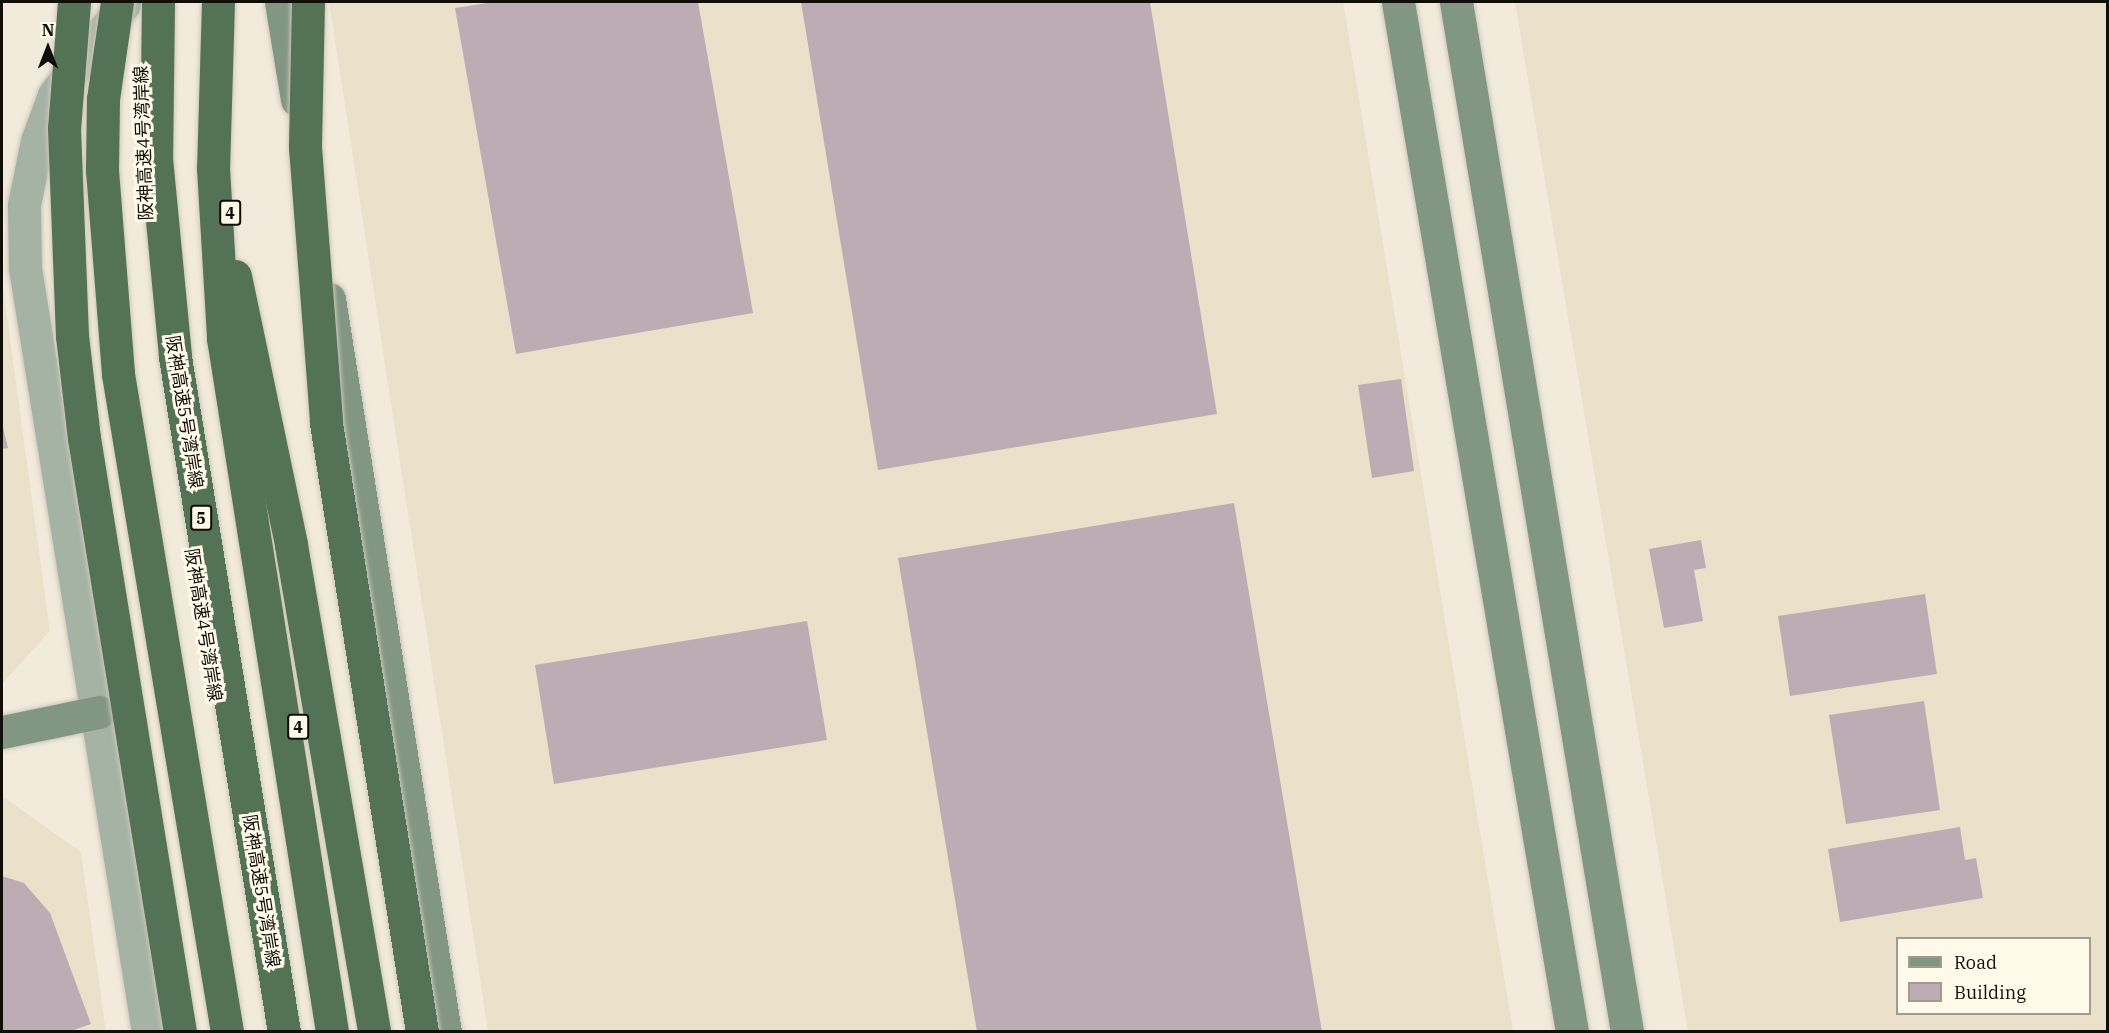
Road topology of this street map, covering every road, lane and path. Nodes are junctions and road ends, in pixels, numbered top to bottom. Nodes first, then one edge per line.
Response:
1 (74, 2) edge
2 (117, 2) edge
3 (126, 2) edge
4 (144, 2) edge
5 (158, 2) edge
6 (218, 2) edge
7 (232, 2) edge
8 (282, 2) edge
9 (308, 2) edge
10 (1398, 2) edge
11 (1456, 2) edge
12 (213, 168) junction
13 (232, 259) junction
14 (99, 712) junction
15 (2, 732) edge
16 (148, 1032) edge
17 (180, 1032) edge
18 (226, 1032) edge
19 (269, 1032) edge
20 (284, 1032) edge
21 (332, 1032) edge
22 (347, 1032) edge
23 (374, 1032) edge
24 (422, 1032) edge
25 (445, 1032) edge
26 (1572, 1032) edge
27 (1627, 1032) edge

1 - 17 highway, bridge
2 - 18 highway, bridge
3 - 14 street
4 - 19 highway, 阪神高速4号湾岸線
5 - 20 highway, 阪神高速5号湾岸線 / 5
6 - 12 highway
7 - 13 highway, 4
8 - 25 street
9 - 24 highway, bridge
10 - 26 street
11 - 27 street
12 - 13 highway
12 - 21 highway
13 - 22 highway, 4
13 - 23 highway
14 - 15 street
14 - 16 street

